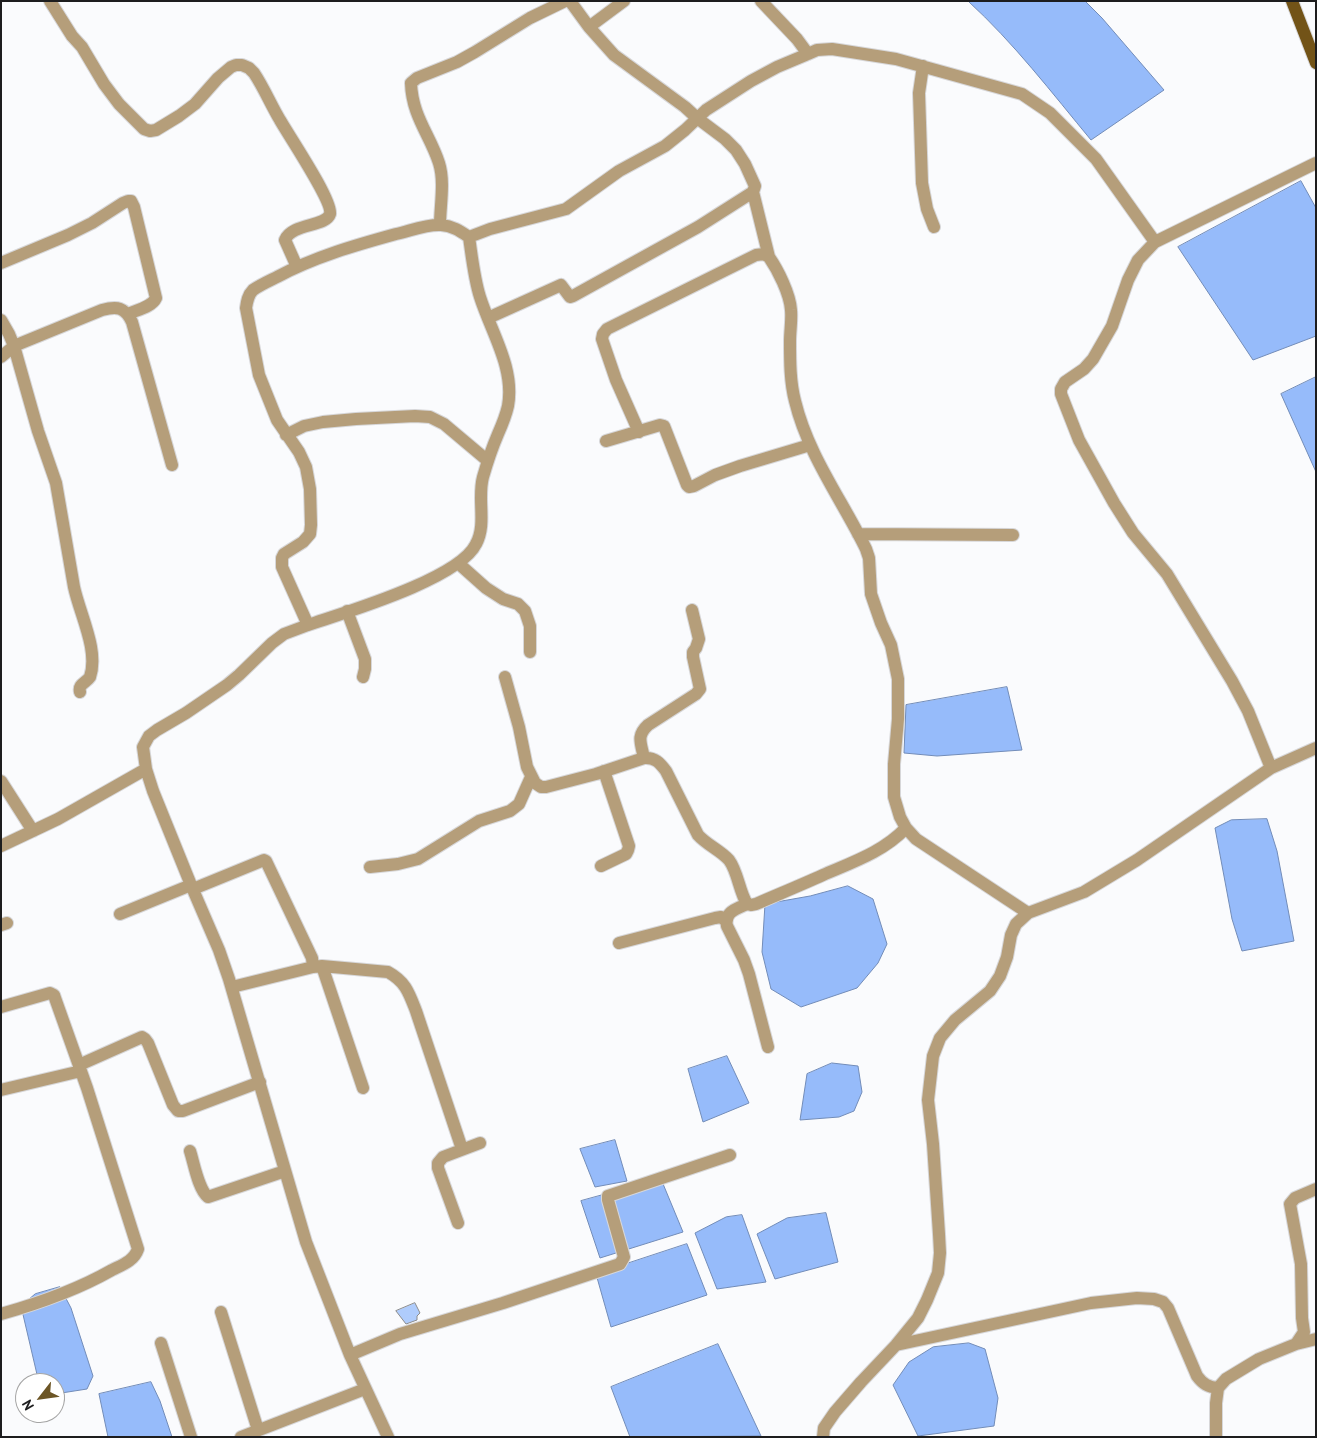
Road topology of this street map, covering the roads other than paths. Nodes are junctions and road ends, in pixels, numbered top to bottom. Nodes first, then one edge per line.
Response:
1 (50, 1) edge
2 (565, 1) edge
3 (570, 1) edge
4 (624, 1) edge
5 (761, 1) edge
6 (1295, 5) edge
7 (589, 27) junction
8 (808, 54) junction
9 (1316, 63) edge
10 (923, 66) junction
11 (697, 118) junction
12 (1316, 163) edge
13 (753, 192) junction
14 (440, 225) junction
15 (934, 227) dead end
16 (469, 238) junction
17 (1155, 242) junction
18 (770, 257) junction
19 (1, 264) edge
20 (297, 267) junction
21 (128, 314) junction
22 (488, 318) junction
23 (1, 320) edge
24 (14, 346) junction
25 (1, 357) edge
26 (639, 432) junction
27 (286, 435) junction
28 (606, 440) dead end
29 (810, 446) junction
30 (488, 461) junction
31 (172, 465) dead end
32 (858, 534) junction
33 (1013, 535) dead end
34 (458, 563) junction
35 (692, 610) dead end
36 (347, 611) junction
37 (308, 625) junction
38 (530, 652) dead end
39 (505, 676) dead end
40 (363, 677) dead end
41 (80, 692) dead end
42 (1316, 748) edge
43 (644, 758) junction
44 (1271, 768) junction
45 (146, 769) junction
46 (604, 771) junction
47 (532, 777) junction
48 (1, 781) edge
49 (906, 828) junction
50 (33, 831) junction
51 (1, 846) edge
52 (601, 866) dead end
53 (370, 867) dead end
54 (192, 887) junction
55 (747, 904) junction
56 (1028, 913) junction
57 (120, 914) dead end
58 (726, 921) junction
59 (619, 942) dead end
60 (318, 967) junction
61 (232, 987) junction
62 (1, 1007) edge
63 (768, 1047) dead end
64 (80, 1068) junction
65 (260, 1082) junction
66 (363, 1088) dead end
67 (1, 1090) edge
68 (480, 1143) dead end
69 (462, 1149) junction
70 (190, 1151) dead end
71 (730, 1155) dead end
72 (285, 1171) junction
73 (1316, 1189) edge
74 (458, 1224) dead end
75 (221, 1312) dead end
76 (1, 1314) edge
77 (1316, 1339) edge
78 (161, 1343) dead end
79 (1296, 1344) junction
80 (896, 1345) junction
81 (350, 1355) junction
82 (1218, 1388) junction
83 (365, 1389) junction
84 (258, 1430) junction
85 (191, 1437) edge
86 (241, 1437) edge
87 (388, 1437) edge
88 (823, 1437) edge
89 (1216, 1437) edge

1 - 20 street
2 - 14 street
3 - 7 street
4 - 7 street
5 - 8 street
6 - 9 main road
7 - 11 street
8 - 10 street
8 - 11 street
10 - 15 street
10 - 17 street
11 - 13 street
11 - 16 street
12 - 17 street
13 - 18 street
13 - 22 street
14 - 16 street
14 - 20 street
16 - 22 street
17 - 44 street
18 - 26 street
18 - 29 street
19 - 21 street
20 - 27 street
21 - 24 street
21 - 31 street
22 - 30 street
23 - 24 street
24 - 25 street
24 - 41 street
26 - 28 street
26 - 29 street
27 - 30 street
27 - 37 street
29 - 32 street
30 - 34 street
32 - 33 street
32 - 49 street
34 - 36 street
34 - 38 street
35 - 43 street
36 - 37 street
36 - 40 street
37 - 45 street
39 - 47 street
42 - 44 street
43 - 46 street
43 - 55 street
44 - 56 street
45 - 50 street
45 - 54 street
46 - 47 street
46 - 52 street
47 - 53 street
48 - 50 street
49 - 55 street
49 - 56 street
50 - 51 street
54 - 57 street
54 - 60 street
54 - 61 street
55 - 58 street
56 - 80 street
58 - 59 street
58 - 63 street
60 - 61 street
60 - 66 street
60 - 69 street
61 - 65 street
62 - 64 street
64 - 65 street
64 - 67 street
64 - 76 street
65 - 72 street
68 - 69 street
69 - 74 street
70 - 72 street
71 - 81 street
72 - 81 street
73 - 79 street
75 - 84 street
77 - 79 street
78 - 85 street
79 - 82 street
80 - 82 street
80 - 88 street
81 - 83 street
82 - 89 street
83 - 84 street
83 - 87 street
84 - 86 street

